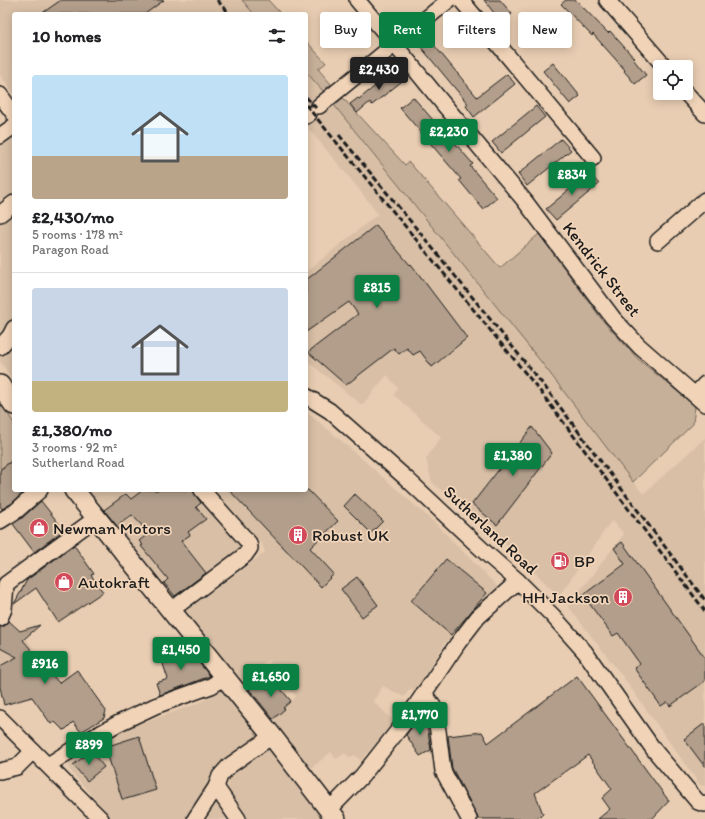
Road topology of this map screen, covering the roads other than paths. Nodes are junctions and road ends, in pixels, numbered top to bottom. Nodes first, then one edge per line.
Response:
1 (357, 0) edge
2 (449, 0) edge
3 (461, 0) edge
4 (607, 0) edge
5 (435, 12) edge
6 (379, 25) edge
7 (391, 48) edge
8 (399, 48) edge
9 (659, 60) edge
10 (0, 95) edge
11 (692, 100) edge
12 (12, 111) edge
13 (311, 112) edge
14 (705, 114) edge
15 (12, 127) edge
16 (0, 136) edge
17 (593, 158) dead end
18 (705, 200) edge
19 (12, 205) edge
20 (0, 214) edge
21 (658, 241) dead end
22 (12, 332) edge
23 (0, 347) edge
24 (0, 385) edge
25 (702, 394) edge
26 (308, 397) edge
27 (12, 402) edge
28 (38, 492) edge
29 (76, 492) edge
30 (204, 492) edge
31 (96, 518) junction
32 (0, 521) edge
33 (518, 581) junction
34 (170, 611) junction
35 (0, 618) edge
36 (224, 678) junction
37 (424, 693) junction
38 (0, 718) edge
39 (272, 736) junction
40 (34, 751) junction
41 (48, 765) junction
42 (0, 771) edge
43 (216, 787) junction
44 (705, 804) edge
45 (333, 814) edge
46 (101, 819) edge
47 (195, 819) edge
48 (238, 819) edge
49 (468, 819) edge

1 - 6 street, Kendrick Street
2 - 5 street
3 - 17 street
4 - 9 street
7 - 13 street
8 - 25 street, Kendrick Street
10 - 12 street
11 - 14 street
15 - 16 street
18 - 21 street
19 - 20 street
22 - 23 street
24 - 27 main road
26 - 33 street, Sutherland Road
28 - 32 street
29 - 31 main road
30 - 34 street
31 - 34 main road
31 - 35 street
33 - 37 street
33 - 44 street, Sutherland Road
34 - 36 main road
36 - 39 main road
36 - 41 street
37 - 45 street
37 - 49 street
38 - 40 street
39 - 43 street
39 - 45 main road
40 - 41 street
40 - 42 street
41 - 46 street
43 - 47 street
43 - 48 street

